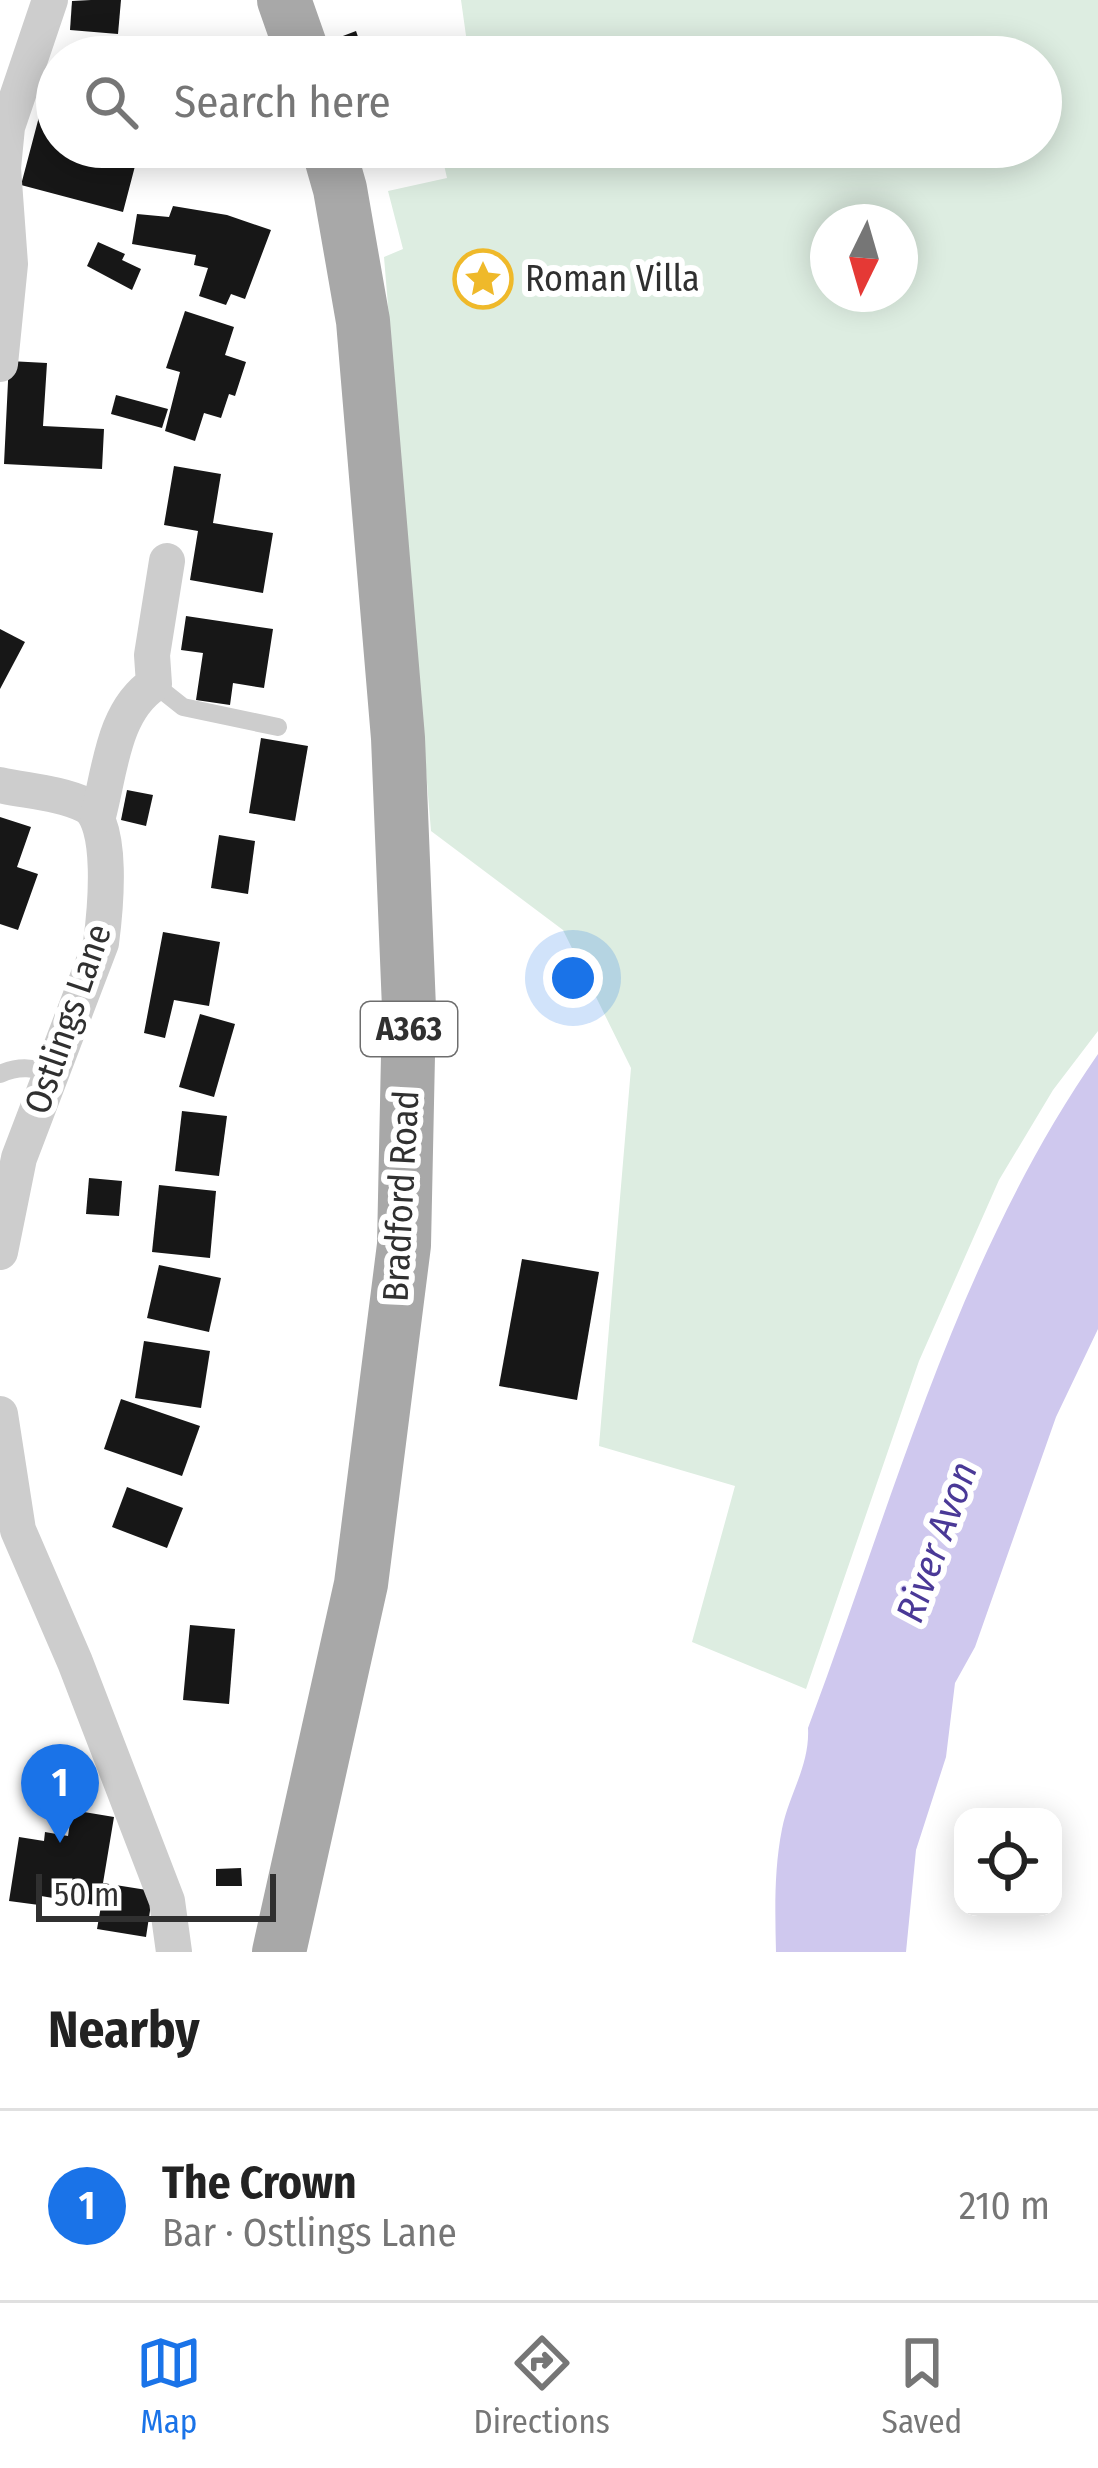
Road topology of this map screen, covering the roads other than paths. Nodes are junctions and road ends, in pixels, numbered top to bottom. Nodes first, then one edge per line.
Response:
1 (50, 0) edge
2 (284, 0) edge
3 (297, 36) edge
4 (16, 45) edge
5 (334, 168) edge
6 (5, 243) edge
7 (0, 364) edge
8 (166, 561) dead end
9 (154, 684) junction
10 (278, 728) dead end
11 (0, 785) edge
12 (98, 816) junction
13 (0, 1074) edge
14 (54, 1074) junction
15 (0, 1252) edge
16 (0, 1414) edge
17 (174, 1952) edge
18 (279, 1952) edge

1 - 4 street
2 - 3 main road
4 - 6 street
5 - 18 main road, Bradford Road / A363
6 - 7 street
8 - 9 street
9 - 10 lane
9 - 12 street, Ostlings Lane
11 - 12 street
12 - 14 street, Ostlings Lane
13 - 14 lane
14 - 15 street, Ostlings Lane
16 - 17 street

